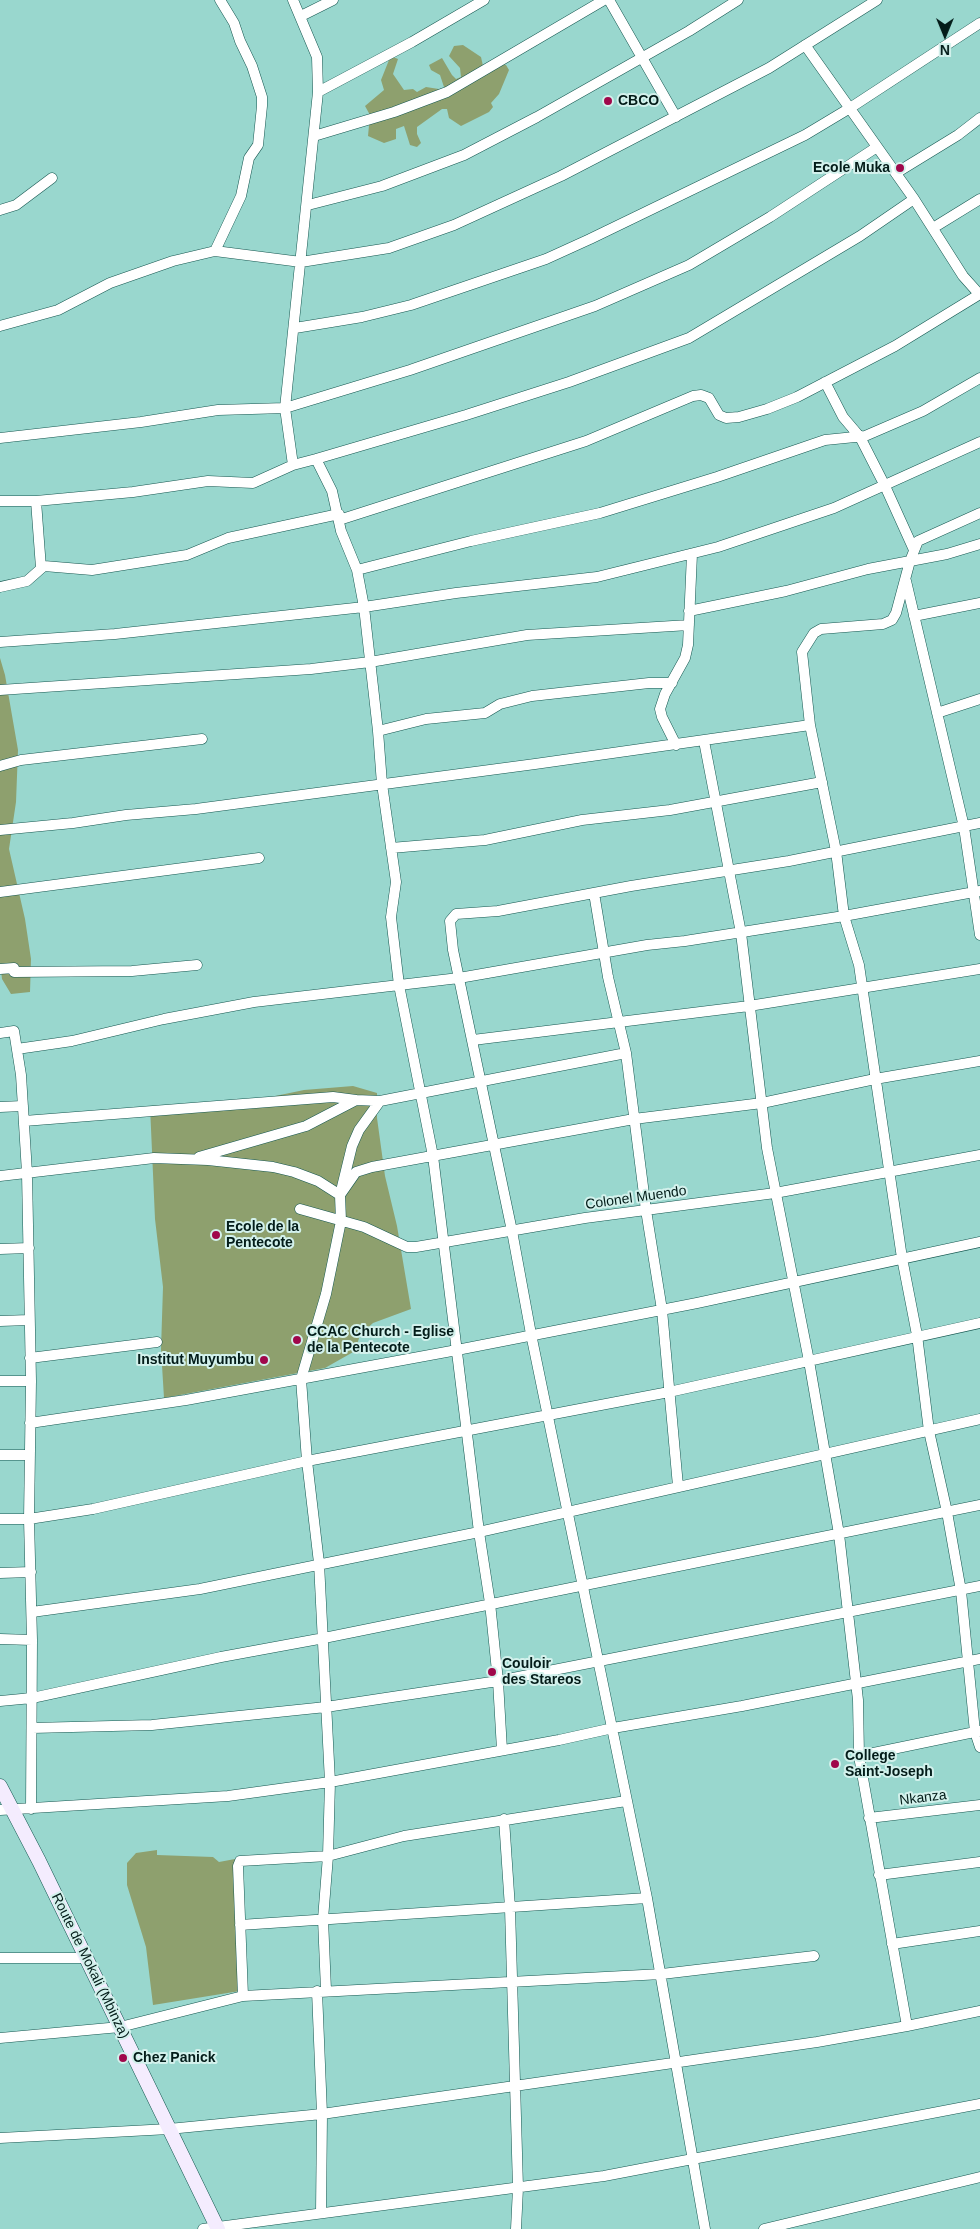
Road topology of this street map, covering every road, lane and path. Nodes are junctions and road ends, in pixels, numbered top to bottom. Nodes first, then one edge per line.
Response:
1 (220, 0) edge
2 (293, 0) edge
3 (333, 0) edge
4 (484, 0) edge
5 (604, 0) edge
6 (609, 0) edge
7 (738, 0) edge
8 (878, 0) edge
9 (301, 16) junction
10 (980, 23) edge
11 (805, 45) junction
12 (642, 58) junction
13 (318, 92) junction
14 (850, 108) junction
15 (676, 116) junction
16 (980, 118) edge
17 (314, 136) junction
18 (877, 147) junction
19 (896, 173) junction
20 (52, 178) dead end
21 (914, 199) junction
22 (980, 199) edge
23 (308, 205) junction
24 (0, 210) edge
25 (933, 228) junction
26 (215, 251) junction
27 (301, 262) junction
28 (979, 294) edge
29 (0, 326) edge
30 (295, 328) junction
31 (980, 378) edge
32 (825, 382) junction
33 (285, 408) junction
34 (860, 437) junction
35 (0, 438) edge
36 (980, 442) edge
37 (316, 459) junction
38 (293, 465) junction
39 (885, 486) junction
40 (0, 500) edge
41 (36, 501) junction
42 (980, 513) edge
43 (339, 517) junction
44 (980, 544) edge
45 (914, 550) junction
46 (692, 554) junction
47 (910, 561) junction
48 (41, 568) junction
49 (357, 570) junction
50 (905, 579) junction
51 (0, 587) edge
52 (980, 603) edge
53 (364, 607) junction
54 (689, 611) junction
55 (914, 616) junction
56 (689, 625) junction
57 (0, 642) edge
58 (370, 662) junction
59 (672, 683) junction
60 (0, 690) edge
61 (980, 699) edge
62 (936, 713) junction
63 (810, 725) junction
64 (378, 731) junction
65 (202, 739) dead end
66 (704, 740) junction
67 (676, 744) junction
68 (0, 766) edge
69 (822, 782) junction
70 (382, 784) junction
71 (715, 800) junction
72 (980, 823) edge
73 (964, 827) junction
74 (0, 830) edge
75 (391, 848) junction
76 (836, 851) junction
77 (259, 858) dead end
78 (731, 870) junction
79 (0, 892) edge
80 (976, 892) edge
81 (594, 893) junction
82 (844, 916) junction
83 (742, 933) junction
84 (980, 935) edge
85 (603, 953) junction
86 (197, 965) dead end
87 (0, 969) edge
88 (980, 969) edge
89 (459, 978) junction
90 (399, 985) junction
91 (863, 987) junction
92 (749, 1006) junction
93 (618, 1021) junction
94 (0, 1033) edge
95 (472, 1040) junction
96 (17, 1049) junction
97 (626, 1054) junction
98 (980, 1061) edge
99 (875, 1079) junction
100 (480, 1080) junction
101 (419, 1092) junction
102 (356, 1100) junction
103 (380, 1101) junction
104 (762, 1103) junction
105 (23, 1106) junction
106 (0, 1107) edge
107 (634, 1119) junction
108 (24, 1121) junction
109 (494, 1143) junction
110 (980, 1155) edge
111 (433, 1156) junction
112 (189, 1159) junction
113 (890, 1172) junction
114 (27, 1173) junction
115 (0, 1176) edge
116 (775, 1193) junction
117 (340, 1195) junction
118 (300, 1209) dead end
119 (646, 1210) junction
120 (341, 1220) junction
121 (512, 1231) junction
122 (444, 1242) junction
123 (980, 1242) edge
124 (29, 1248) junction
125 (0, 1249) edge
126 (902, 1258) junction
127 (794, 1283) junction
128 (662, 1310) junction
129 (0, 1320) edge
130 (29, 1320) junction
131 (980, 1323) edge
132 (531, 1334) junction
133 (917, 1335) junction
134 (157, 1342) dead end
135 (457, 1350) junction
136 (30, 1358) junction
137 (809, 1361) junction
138 (301, 1379) junction
139 (0, 1381) edge
140 (31, 1381) junction
141 (669, 1392) junction
142 (549, 1416) junction
143 (980, 1419) edge
144 (30, 1423) junction
145 (930, 1431) junction
146 (467, 1432) junction
147 (825, 1454) junction
148 (0, 1455) edge
149 (30, 1455) junction
150 (306, 1461) junction
151 (678, 1486) junction
152 (980, 1505) edge
153 (568, 1512) junction
154 (947, 1512) junction
155 (0, 1519) edge
156 (29, 1519) junction
157 (478, 1532) junction
158 (839, 1534) junction
159 (319, 1563) junction
160 (31, 1572) junction
161 (0, 1573) edge
162 (584, 1585) junction
163 (980, 1586) edge
164 (961, 1591) junction
165 (490, 1603) junction
166 (32, 1612) junction
167 (849, 1612) junction
168 (324, 1638) junction
169 (0, 1639) edge
170 (32, 1640) junction
171 (980, 1659) edge
172 (598, 1660) junction
173 (968, 1662) junction
174 (498, 1681) junction
175 (855, 1684) junction
176 (32, 1698) junction
177 (0, 1701) edge
178 (326, 1707) junction
179 (32, 1728) junction
180 (613, 1728) junction
181 (978, 1731) edge
182 (980, 1747) edge
183 (502, 1750) junction
184 (859, 1756) junction
185 (330, 1782) junction
186 (0, 1786) edge
187 (626, 1801) junction
188 (980, 1805) edge
189 (31, 1809) junction
190 (7, 1810) edge
191 (868, 1818) junction
192 (504, 1819) junction
193 (328, 1856) junction
194 (980, 1862) edge
195 (879, 1875) junction
196 (647, 1898) junction
197 (510, 1908) junction
198 (323, 1918) junction
199 (240, 1925) junction
200 (980, 1931) edge
201 (892, 1944) junction
202 (814, 1956) dead end
203 (0, 1958) edge
204 (86, 1958) junction
205 (662, 1974) junction
206 (510, 1981) junction
207 (322, 1990) junction
208 (243, 1996) junction
209 (980, 2010) edge
210 (907, 2026) junction
211 (120, 2027) junction
212 (0, 2038) edge
213 (677, 2061) junction
214 (515, 2086) junction
215 (980, 2104) edge
216 (322, 2114) junction
217 (169, 2128) junction
218 (0, 2138) edge
219 (693, 2159) junction
220 (980, 2177) edge
221 (518, 2188) junction
222 (321, 2213) junction
223 (217, 2228) edge
224 (202, 2229) edge
225 (516, 2229) edge
226 (705, 2229) edge
227 (764, 2229) edge

1 - 26 street
2 - 9 street
3 - 9 street
4 - 13 street
5 - 17 street
6 - 12 street
7 - 12 street
8 - 11 street
9 - 13 street
10 - 14 street
11 - 14 street
11 - 15 street
12 - 15 street
12 - 23 street
13 - 17 street
14 - 18 street
14 - 30 street
15 - 27 street
16 - 19 street
17 - 23 street
18 - 19 street
18 - 33 street
19 - 21 street
20 - 24 street
21 - 25 street
21 - 37 street
22 - 25 street
23 - 27 street
25 - 28 street
26 - 27 street
26 - 29 street
27 - 30 street
28 - 32 street
30 - 33 street
31 - 34 street
32 - 34 street
32 - 43 street
33 - 35 street
33 - 38 street
34 - 39 street
34 - 49 street
36 - 39 street
37 - 38 street
37 - 43 street
38 - 41 street
39 - 45 street
39 - 46 street
40 - 41 street
41 - 48 street
42 - 45 street
43 - 48 street
43 - 49 street
44 - 47 street
45 - 47 street
46 - 53 street
46 - 54 street
47 - 50 street
47 - 54 street
48 - 51 street
49 - 53 street
50 - 55 street
50 - 63 street
52 - 55 street
53 - 57 street
53 - 58 street
54 - 56 street
55 - 62 street
56 - 58 street
56 - 59 street
58 - 60 street
58 - 64 street
59 - 64 street
59 - 67 street
61 - 62 street
62 - 73 street
63 - 66 street
63 - 69 street
64 - 70 street
65 - 68 street
66 - 67 street
66 - 71 street
67 - 70 street
69 - 71 street
69 - 76 street
70 - 74 street
70 - 75 street
71 - 75 street
71 - 78 street
72 - 73 street
73 - 76 street
73 - 80 street
75 - 90 street
76 - 78 street
76 - 82 street
77 - 79 street
78 - 81 street
78 - 83 street
80 - 82 street
80 - 84 street
81 - 85 street
81 - 89 street
82 - 83 street
82 - 91 street
83 - 85 street
83 - 92 street
85 - 89 street
85 - 93 street
86 - 87 street
88 - 91 street
89 - 90 street
89 - 95 street
90 - 96 street
90 - 101 street
91 - 92 street
91 - 99 street
92 - 93 street
92 - 104 street
93 - 95 street
93 - 97 street
94 - 96 street
95 - 100 street
96 - 105 street
97 - 100 street
97 - 107 street
98 - 99 street
99 - 104 street
99 - 113 street
100 - 101 street
100 - 109 street
101 - 103 street
101 - 111 street
102 - 103 street
102 - 108 street
102 - 112 street
103 - 117 street
104 - 107 street
104 - 116 street
105 - 106 street
105 - 108 street
107 - 109 street
107 - 119 street
108 - 114 street
109 - 111 street
109 - 121 street
110 - 113 street, Colonel Muendo
111 - 117 street
111 - 122 street
112 - 114 street
112 - 117 street
113 - 116 street, Colonel Muendo
113 - 126 street
114 - 115 street
114 - 124 street
116 - 119 street, Colonel Muendo
116 - 127 street
117 - 120 street
118 - 120 street, Colonel Muendo
119 - 121 street, Colonel Muendo
119 - 128 street
120 - 122 street, Colonel Muendo
120 - 138 street
121 - 122 street, Colonel Muendo
121 - 132 street
122 - 135 street
123 - 126 street
124 - 125 street
124 - 130 street
126 - 127 street
126 - 133 street
127 - 128 street
127 - 137 street
128 - 132 street
128 - 141 street
129 - 130 street
130 - 136 street
131 - 133 street
132 - 135 street
132 - 142 street
133 - 137 street
133 - 145 street
134 - 136 street
135 - 138 street
135 - 146 street
136 - 140 street
137 - 141 street
137 - 147 street
138 - 144 street
138 - 150 street
139 - 140 street
140 - 144 street
141 - 142 street
141 - 151 street
142 - 146 street
142 - 153 street
143 - 145 street
144 - 149 street
145 - 147 street
145 - 154 street
146 - 150 street
146 - 157 street
147 - 151 street
147 - 158 street
148 - 149 street
149 - 156 street
150 - 156 street
150 - 159 street
151 - 153 street
152 - 154 street
153 - 157 street
153 - 162 street
154 - 158 street
154 - 164 street
155 - 156 street
156 - 160 street
157 - 159 street
157 - 165 street
158 - 162 street
158 - 167 street
159 - 166 street
159 - 168 street
160 - 161 street
160 - 166 street
162 - 165 street
162 - 172 street
163 - 164 street
164 - 167 street
164 - 173 street
165 - 168 street
165 - 174 street
166 - 170 street
167 - 172 street
167 - 175 street
168 - 176 street
168 - 178 street
169 - 170 street
170 - 176 street
171 - 173 street
172 - 174 street
172 - 180 street
173 - 175 street
173 - 181 street
174 - 178 street
174 - 183 street
175 - 180 street
175 - 184 street
176 - 177 street
176 - 179 street
178 - 179 street
178 - 185 street
179 - 189 street
180 - 183 street
180 - 187 street
181 - 182 street
181 - 184 street
183 - 185 street
184 - 191 street
185 - 189 street
185 - 193 street
186 - 190 street, Route de Mokali (Mbinza)
187 - 192 street
187 - 196 street
188 - 191 street, Nkanza
189 - 190 street
190 - 204 street, Route de Mokali (Mbinza)
191 - 195 street
192 - 193 street
192 - 197 street
193 - 198 street
193 - 199 street
194 - 195 street
195 - 201 street
196 - 197 street
196 - 205 street
197 - 198 street
197 - 206 street
198 - 199 street
198 - 207 street
199 - 208 street
200 - 201 street
201 - 210 street
202 - 205 street
203 - 204 street
204 - 211 street, Route de Mokali (Mbinza)
205 - 206 street
205 - 213 street
206 - 207 street
206 - 214 street
207 - 208 street
207 - 216 street
208 - 211 street
209 - 210 street
210 - 213 street
211 - 212 street
211 - 217 street, Route de Mokali (Mbinza)
213 - 214 street
213 - 219 street
214 - 216 street
214 - 221 street
215 - 219 street
216 - 217 street
216 - 222 street
217 - 218 street
217 - 223 street, Route de Mokali (Mbinza)
219 - 221 street
219 - 226 street
220 - 227 street
221 - 222 street
221 - 225 street
222 - 223 street
223 - 224 street

